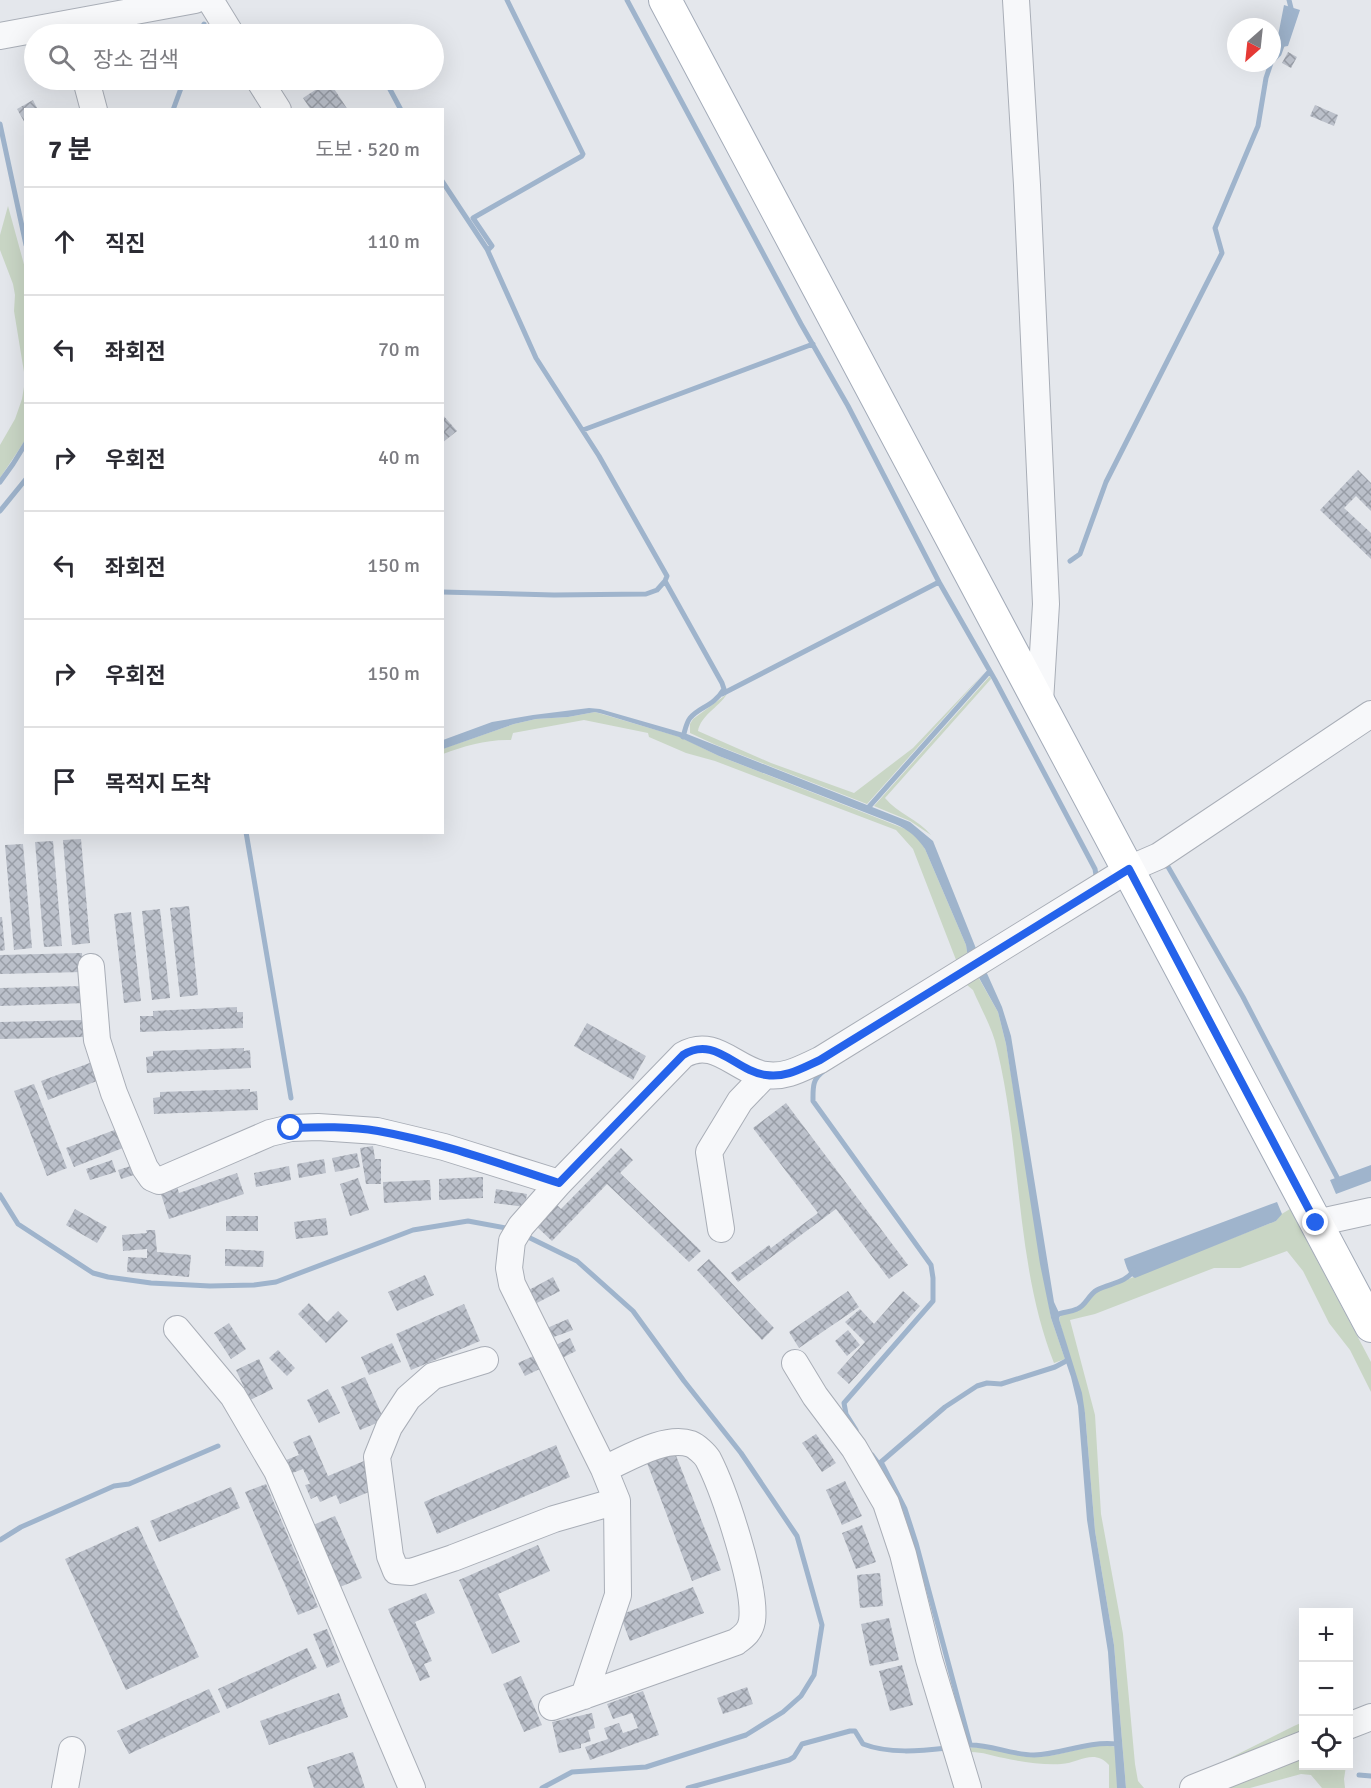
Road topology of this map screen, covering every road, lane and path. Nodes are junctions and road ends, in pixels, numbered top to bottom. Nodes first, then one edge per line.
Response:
1 (195, 0) edge
2 (210, 0) edge
3 (665, 0) edge
4 (1016, 0) edge
5 (94, 24) edge
6 (225, 24) edge
7 (24, 34) edge
8 (0, 36) edge
9 (89, 90) edge
10 (265, 90) edge
11 (93, 108) edge
12 (277, 108) edge
13 (1040, 702) junction
14 (1371, 714) edge
15 (1129, 869) junction
16 (91, 967) dead end
17 (765, 1075) junction
18 (559, 1183) junction
19 (1371, 1211) edge
20 (1316, 1223) junction
21 (721, 1229) dead end
22 (1371, 1326) edge
23 (177, 1329) dead end
24 (485, 1360) dead end
25 (795, 1363) dead end
26 (604, 1469) junction
27 (617, 1501) junction
28 (584, 1696) junction
29 (552, 1707) dead end
30 (1371, 1717) edge
31 (1353, 1724) edge
32 (1299, 1746) edge
33 (72, 1750) dead end
34 (65, 1788) edge
35 (412, 1788) edge
36 (968, 1788) edge
37 (1193, 1788) edge

1 - 5 street
2 - 6 street
3 - 13 main road
4 - 13 street
7 - 8 street
9 - 11 street
10 - 12 street
13 - 15 main road
14 - 15 street
15 - 17 street
15 - 20 main road
16 - 18 street
17 - 18 street
17 - 21 street
18 - 26 street
19 - 20 street
20 - 22 main road
23 - 35 street
24 - 27 street
25 - 36 street
26 - 27 street
26 - 28 street
27 - 28 street
28 - 29 street
30 - 31 street
32 - 37 street
33 - 34 street

